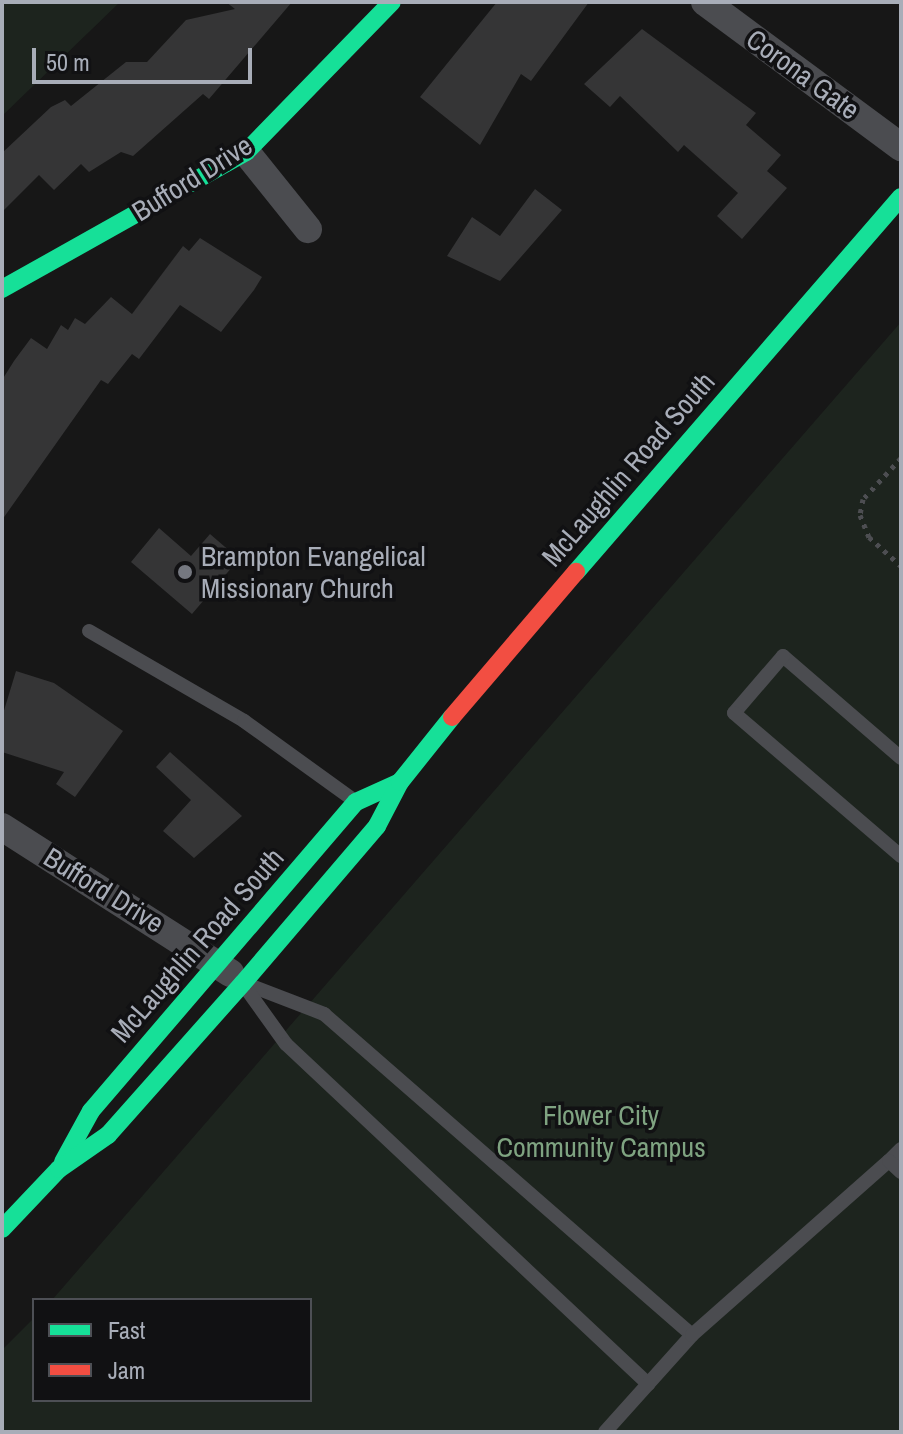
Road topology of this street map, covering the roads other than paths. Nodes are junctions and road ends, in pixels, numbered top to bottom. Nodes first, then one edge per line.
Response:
1 (392, 2) edge
2 (705, 2) edge
3 (901, 147) edge
4 (246, 152) junction
5 (901, 197) edge
6 (308, 229) dead end
7 (2, 289) edge
8 (89, 631) dead end
9 (901, 758) edge
10 (400, 782) junction
11 (356, 802) junction
12 (2, 827) edge
13 (901, 856) edge
14 (220, 965) junction
15 (243, 983) junction
16 (901, 1149) edge
17 (895, 1167) edge
18 (59, 1169) junction
19 (2, 1229) edge
20 (692, 1335) junction
21 (648, 1384) junction
22 (605, 1432) edge

1 - 4 main road, Bufford Drive
2 - 3 street, Corona Gate
4 - 6 street
4 - 7 main road, Bufford Drive
5 - 10 main road, McLaughlin Road South
8 - 11 lane
9 - 13 lane
10 - 11 main road, McLaughlin Road South
10 - 15 main road, McLaughlin Road South
11 - 14 main road, McLaughlin Road South
12 - 14 street, Bufford Drive
14 - 15 street, Bufford Drive
14 - 18 main road, McLaughlin Road South
15 - 18 main road, McLaughlin Road South
15 - 20 lane
15 - 21 lane
16 - 17 lane
17 - 20 lane
18 - 19 main road, McLaughlin Road South
20 - 21 lane
21 - 22 lane

